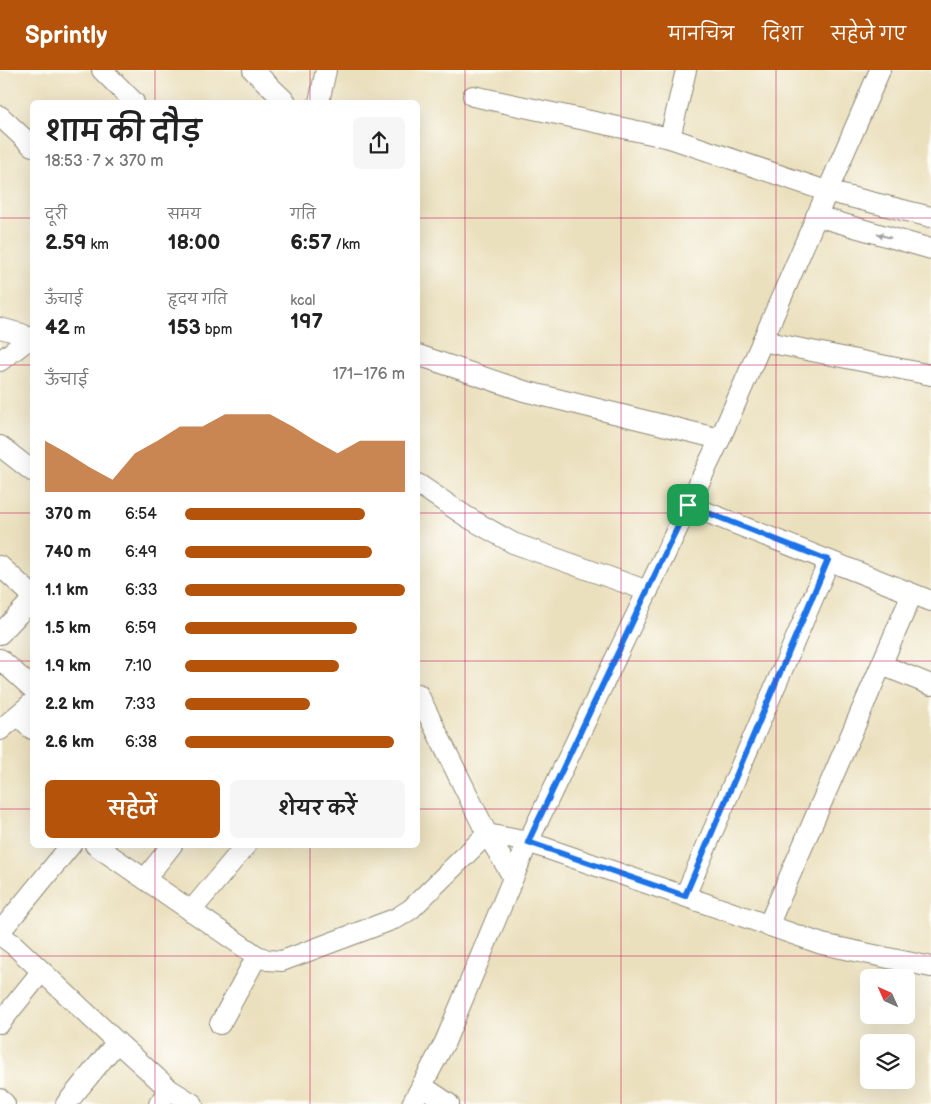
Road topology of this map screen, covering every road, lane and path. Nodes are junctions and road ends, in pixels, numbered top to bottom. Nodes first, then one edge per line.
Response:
1 (102, 70) edge
2 (254, 70) edge
3 (326, 70) edge
4 (686, 70) edge
5 (880, 70) edge
6 (472, 96) dead end
7 (132, 100) edge
8 (284, 100) edge
9 (319, 100) edge
10 (0, 116) edge
11 (670, 138) junction
12 (30, 144) edge
13 (826, 191) junction
14 (816, 216) junction
15 (931, 217) edge
16 (931, 249) edge
17 (0, 328) edge
18 (30, 337) edge
19 (30, 339) edge
20 (762, 341) junction
21 (420, 356) edge
22 (0, 361) edge
23 (931, 375) edge
24 (720, 439) junction
25 (0, 446) edge
26 (30, 469) edge
27 (420, 485) edge
28 (688, 505) junction
29 (828, 560) junction
30 (0, 566) edge
31 (648, 591) junction
32 (30, 593) edge
33 (912, 594) junction
34 (931, 601) edge
35 (30, 602) edge
36 (0, 634) edge
37 (0, 658) edge
38 (882, 664) junction
39 (931, 685) edge
40 (30, 686) edge
41 (420, 698) edge
42 (25, 709) edge
43 (30, 723) edge
44 (0, 730) edge
45 (487, 834) junction
46 (528, 842) junction
47 (69, 848) edge
48 (99, 848) edge
49 (170, 848) edge
50 (244, 848) edge
51 (513, 877) junction
52 (145, 879) junction
53 (685, 896) junction
54 (191, 911) junction
55 (768, 926) junction
56 (0, 933) edge
57 (257, 956) junction
58 (931, 967) edge
59 (41, 972) junction
60 (0, 1023) edge
61 (220, 1024) dead end
62 (117, 1042) junction
63 (422, 1086) junction
64 (164, 1096) edge
65 (0, 1099) edge
66 (5, 1104) edge
67 (66, 1104) edge
68 (192, 1104) edge
69 (412, 1104) edge
70 (449, 1104) edge

1 - 7 street
2 - 8 street
3 - 9 street
4 - 11 street
5 - 13 street
6 - 11 street
10 - 12 street
11 - 13 street
13 - 14 street
13 - 15 street
16 -> 14 street
14 - 20 street
17 - 18 street
19 - 22 street
20 - 23 street
20 - 24 street
21 - 24 street
24 - 28 street
25 - 26 street
27 - 31 street
28 - 29 street
28 - 31 street
29 - 33 street
29 - 53 street
30 - 32 street
31 - 46 street
33 - 34 street
33 - 38 street
35 - 36 street
37 - 40 street
38 - 39 street
38 - 55 street
41 - 45 street
42 - 43 street
42 - 44 street
45 - 46 street
45 - 51 street
45 - 57 street
46 - 51 street
46 - 53 street
47 - 56 street
48 - 52 street
49 - 52 street
50 - 54 street
51 - 63 street
52 - 54 street
53 - 55 street
54 - 57 street
55 - 58 street
56 - 59 street
57 - 61 street
59 - 60 street
59 - 62 street
62 - 64 street
62 - 67 street
63 - 69 street
63 - 70 street
64 - 68 street
65 - 66 street

